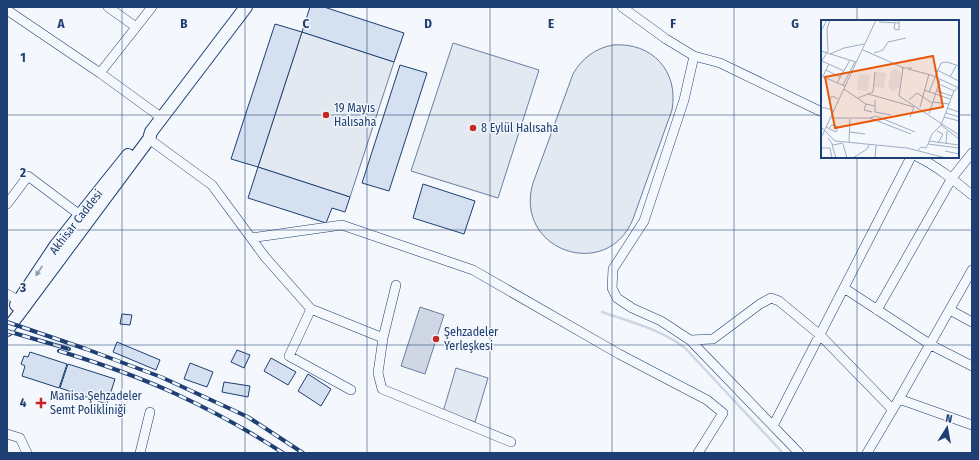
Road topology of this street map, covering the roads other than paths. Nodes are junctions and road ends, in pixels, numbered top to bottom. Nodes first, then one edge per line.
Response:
1 (108, 7) edge
2 (152, 7) edge
3 (246, 7) edge
4 (622, 7) edge
5 (7, 10) edge
6 (136, 27) junction
7 (694, 56) junction
8 (100, 73) junction
9 (821, 112) edge
10 (162, 118) junction
11 (150, 136) junction
12 (972, 153) edge
13 (910, 158) edge
14 (920, 158) edge
15 (952, 178) junction
16 (972, 195) edge
17 (7, 204) edge
18 (84, 218) junction
19 (250, 238) junction
20 (972, 270) edge
21 (396, 285) dead end
22 (844, 288) junction
23 (7, 294) edge
24 (22, 303) junction
25 (311, 308) junction
26 (877, 310) junction
27 (950, 310) junction
28 (7, 317) edge
29 (972, 322) edge
30 (7, 330) edge
31 (820, 335) junction
32 (384, 338) junction
33 (690, 340) junction
34 (931, 345) junction
35 (972, 366) edge
36 (351, 390) dead end
37 (899, 399) junction
38 (892, 409) junction
39 (150, 412) dead end
40 (972, 425) edge
41 (773, 426) junction
42 (7, 434) edge
43 (511, 442) dead end
44 (27, 453) edge
45 (140, 453) edge
46 (698, 453) edge
47 (799, 453) edge
48 (867, 453) edge

1 - 6 street
2 - 6 street
3 - 10 main road, Akhisar Caddesi
4 - 7 street
5 - 8 street
6 - 8 street
7 - 9 street
7 - 33 street
8 - 10 street
10 - 11 main road, Akhisar Caddesi
11 - 18 main road, Akhisar Caddesi
11 - 19 street
12 - 15 street
13 - 22 street
14 - 15 street
15 - 16 street
15 - 26 street
17 - 18 street
18 - 24 main road, Akhisar Caddesi
19 - 25 street
19 - 46 street
20 - 27 street
21 - 32 street
22 - 26 street
22 - 31 street
23 - 24 street
24 - 28 main road, Akhisar Caddesi
24 - 30 main road
25 - 32 street
25 - 36 street
26 - 34 street
27 - 29 street
27 - 34 street
31 - 33 street
31 - 38 street
31 - 41 street
32 - 43 street
33 - 41 street
34 - 35 street
34 - 37 street
37 - 38 street
37 - 40 street
38 - 48 street
39 - 45 street
41 - 47 street
42 - 44 street

